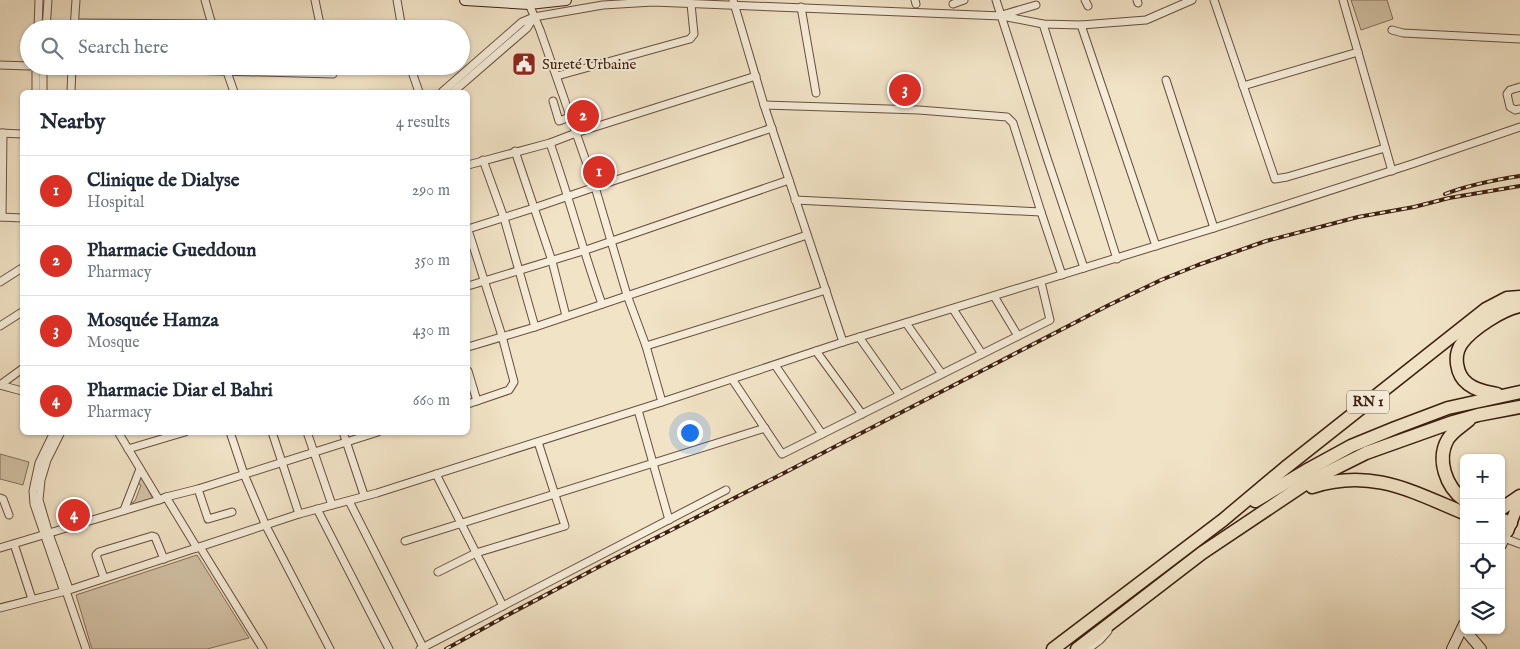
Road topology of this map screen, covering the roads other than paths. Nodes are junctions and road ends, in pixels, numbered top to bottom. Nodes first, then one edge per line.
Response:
1 (39, 0) edge
2 (48, 0) edge
3 (76, 0) edge
4 (205, 0) edge
5 (315, 0) edge
6 (397, 0) edge
7 (465, 0) edge
8 (566, 0) edge
9 (855, 0) edge
10 (964, 0) edge
11 (996, 0) edge
12 (1192, 0) edge
13 (1214, 0) edge
14 (1343, 0) edge
15 (656, 1) edge
16 (734, 3) edge
17 (529, 4) junction
18 (691, 4) junction
19 (953, 4) dead end
20 (796, 5) edge
21 (1036, 5) dead end
22 (858, 9) junction
23 (1002, 16) junction
24 (534, 17) junction
25 (38, 20) edge
26 (47, 20) edge
27 (74, 20) edge
28 (211, 20) edge
29 (319, 20) edge
30 (400, 20) edge
31 (1043, 24) junction
32 (1081, 25) junction
33 (1392, 30) dead end
34 (1520, 38) edge
35 (1358, 52) junction
36 (0, 65) edge
37 (20, 66) edge
38 (470, 68) edge
39 (37, 75) edge
40 (43, 75) edge
41 (72, 75) edge
42 (228, 75) edge
43 (413, 75) edge
44 (461, 75) edge
45 (557, 76) junction
46 (756, 76) junction
47 (1166, 80) dead end
48 (1243, 86) junction
49 (1520, 87) edge
50 (36, 90) edge
51 (43, 90) edge
52 (71, 90) edge
53 (233, 90) edge
54 (418, 90) edge
55 (444, 90) edge
56 (455, 90) edge
57 (816, 93) dead end
58 (553, 101) dead end
59 (764, 105) junction
60 (1520, 108) edge
61 (570, 117) junction
62 (1520, 127) edge
63 (772, 128) junction
64 (2, 133) edge
65 (576, 133) junction
66 (20, 134) edge
67 (550, 143) junction
68 (1385, 148) junction
69 (516, 151) junction
70 (483, 160) junction
71 (470, 164) edge
72 (1392, 171) junction
73 (1, 175) edge
74 (789, 180) junction
75 (594, 187) junction
76 (568, 196) junction
77 (795, 200) junction
78 (534, 208) junction
79 (1041, 212) junction
80 (1, 217) edge
81 (20, 218) edge
82 (504, 218) junction
83 (1214, 228) junction
84 (470, 229) edge
85 (806, 235) junction
86 (470, 236) edge
87 (610, 242) junction
88 (1156, 246) junction
89 (583, 251) junction
90 (1117, 259) junction
91 (552, 260) junction
92 (1084, 268) junction
93 (20, 269) edge
94 (519, 271) junction
95 (1062, 275) junction
96 (484, 281) junction
97 (0, 282) edge
98 (1041, 282) junction
99 (470, 285) edge
100 (826, 290) junction
101 (627, 296) junction
102 (994, 296) junction
103 (1520, 296) edge
104 (602, 304) junction
105 (1520, 306) edge
106 (953, 309) junction
107 (20, 313) edge
108 (566, 316) junction
109 (906, 323) junction
110 (0, 326) edge
111 (536, 327) junction
112 (502, 336) junction
113 (1018, 336) junction
114 (859, 337) junction
115 (844, 342) junction
116 (470, 346) edge
117 (646, 346) junction
118 (816, 351) junction
119 (982, 354) junction
120 (775, 365) junction
121 (20, 370) edge
122 (942, 374) junction
123 (470, 378) edge
124 (732, 379) junction
125 (0, 385) edge
126 (20, 391) edge
127 (1520, 392) edge
128 (900, 395) junction
129 (1504, 395) junction
130 (476, 401) junction
131 (662, 402) junction
132 (470, 403) edge
133 (1520, 407) edge
134 (638, 410) junction
135 (862, 414) junction
136 (1478, 415) junction
137 (765, 428) junction
138 (822, 434) junction
139 (53, 435) edge
140 (60, 435) edge
141 (120, 435) edge
142 (175, 435) edge
143 (231, 435) edge
144 (273, 435) edge
145 (308, 435) edge
146 (344, 435) edge
147 (368, 435) edge
148 (346, 442) junction
149 (538, 442) junction
150 (128, 449) junction
151 (314, 453) junction
152 (282, 462) junction
153 (652, 464) junction
154 (140, 469) junction
155 (244, 474) junction
156 (436, 474) junction
157 (198, 489) junction
158 (726, 490) dead end
159 (556, 495) junction
160 (364, 496) junction
161 (0, 498) edge
162 (162, 498) junction
163 (1462, 499) edge
164 (349, 500) junction
165 (1520, 501) edge
166 (1275, 503) junction
167 (332, 505) junction
168 (1505, 507) edge
169 (317, 509) junction
170 (124, 510) junction
171 (1460, 511) edge
172 (232, 512) dead end
173 (299, 514) junction
174 (8, 515) dead end
175 (669, 520) junction
176 (1223, 520) junction
177 (462, 524) junction
178 (266, 526) junction
179 (1505, 529) edge
180 (1505, 532) edge
181 (46, 534) junction
182 (405, 541) dead end
183 (14, 544) junction
184 (1520, 544) edge
185 (0, 548) edge
186 (198, 548) junction
187 (476, 553) junction
188 (164, 559) junction
189 (438, 572) dead end
190 (104, 578) junction
191 (66, 591) junction
192 (32, 599) junction
193 (503, 606) junction
194 (0, 608) edge
195 (1117, 618) junction
196 (1461, 634) edge
197 (1469, 634) edge
198 (421, 648) edge
199 (86, 649) edge
200 (263, 649) edge
201 (330, 649) edge
202 (389, 649) edge
203 (1053, 649) edge
204 (1077, 649) edge
205 (1088, 649) edge
206 (1452, 649) edge
207 (1481, 649) edge

1 - 25 street
2 - 26 street
3 - 27 street
4 - 28 street
5 - 29 street
6 - 30 street
7 - 17 street
8 - 17 street
9 - 22 street
10 - 19 street
11 - 23 street
12 - 32 street
13 - 48 street
14 - 35 street
15 - 18 street
15 - 24 street
16 - 18 street
16 - 20 street
16 - 46 street
17 - 24 street
18 - 45 street
20 - 22 street
20 - 57 street
21 - 23 street
22 - 23 street
23 - 31 street
23 - 92 street
24 - 38 street
24 - 45 street
24 - 56 street
31 - 32 street
31 - 90 street
32 - 88 street
33 - 34 street
35 - 48 street
35 - 68 street
36 - 37 street
39 - 50 street
40 - 51 street
41 - 52 street
42 - 53 street
43 - 54 street
44 - 55 street
45 - 61 street
46 - 59 street
46 - 65 street
47 - 83 street
48 - 68 street
49 - 60 street
58 - 61 street
59 - 63 street
59 - 79 street
61 - 65 street
62 - 72 street
63 - 74 street
63 - 75 street
64 - 66 street
64 - 73 street
65 - 67 street
65 - 75 street
67 - 69 street
67 - 76 street
68 - 72 street
69 - 70 street
69 - 78 street
70 - 71 street
70 - 82 street
72 - 83 street
73 - 80 street
74 - 77 street
74 - 87 street
75 - 76 street
75 - 87 street
76 - 78 street
76 - 89 street
77 - 79 street
77 - 85 street
78 - 82 street
78 - 91 street
79 - 95 street
80 - 81 street
82 - 84 street
82 - 94 street
83 - 88 street
85 - 100 street
85 - 101 street
86 - 96 street
87 - 89 street
87 - 101 street
88 - 90 street
89 - 91 street
89 - 104 street
90 - 92 street
91 - 94 street
91 - 108 street
92 - 95 street
93 - 97 street
94 - 96 street
94 - 111 street
95 - 98 street
96 - 99 street
96 - 112 street
98 - 102 street
98 - 113 street
100 - 115 street
100 - 117 street
101 - 104 street
101 - 117 street
102 - 106 street
102 - 113 street
103 - 176 highway, RN 1
104 - 108 street
105 - 129 highway
106 - 109 street
106 - 119 street
107 - 110 street
108 - 111 street
109 - 114 street
109 - 122 street
111 - 112 street
112 - 116 street
112 - 130 street
113 - 119 street
114 - 115 street
114 - 128 street
115 - 118 street
117 - 131 street
118 - 120 street
118 - 135 street
119 - 122 street
120 - 124 street
120 - 138 street
121 - 125 street
122 - 128 street
123 - 130 street
124 - 131 street
124 - 137 street
125 - 126 street
127 - 129 highway
128 - 135 street
129 - 176 highway
130 - 132 street
131 - 134 street
133 - 136 highway
134 - 149 street
134 - 153 street
135 - 138 street
136 - 163 highway
136 - 166 highway
137 - 138 street
137 - 153 street
139 - 181 street
140 - 181 street
141 - 150 street
142 - 150 street
143 - 155 street
144 - 152 street
145 - 151 street
146 - 148 street
147 - 148 street
148 - 151 street
148 - 160 street
149 - 156 street
149 - 159 street
150 - 154 street
151 - 152 street
151 - 167 street
152 - 155 street
152 - 173 street
153 - 159 street
153 - 175 street
154 - 162 street
154 - 170 street
155 - 157 street
155 - 178 street
156 - 160 street
156 - 177 street
157 - 162 street
157 - 172 street
158 - 175 street
159 - 177 street
159 - 187 street
160 - 164 street
161 - 174 street
162 - 170 street
162 - 186 street
164 - 167 street
164 - 198 street
165 - 168 highway
165 - 179 main road
166 - 171 highway
166 - 195 highway
167 - 169 street
169 - 173 street
169 - 202 street
170 - 181 street
173 - 178 street
175 - 193 street
176 - 203 highway, RN 1
177 - 182 street
177 - 187 street
178 - 186 street
178 - 201 street
180 - 184 street
181 - 183 street
181 - 191 street
183 - 185 street
183 - 192 street
186 - 188 street
186 - 200 street
187 - 189 street
187 - 193 street
188 - 190 street
188 - 190 street
190 - 191 street
191 - 192 street
191 - 199 street
192 - 194 street
193 - 198 street
195 - 204 highway
195 - 205 street
196 - 206 street
197 - 207 street

